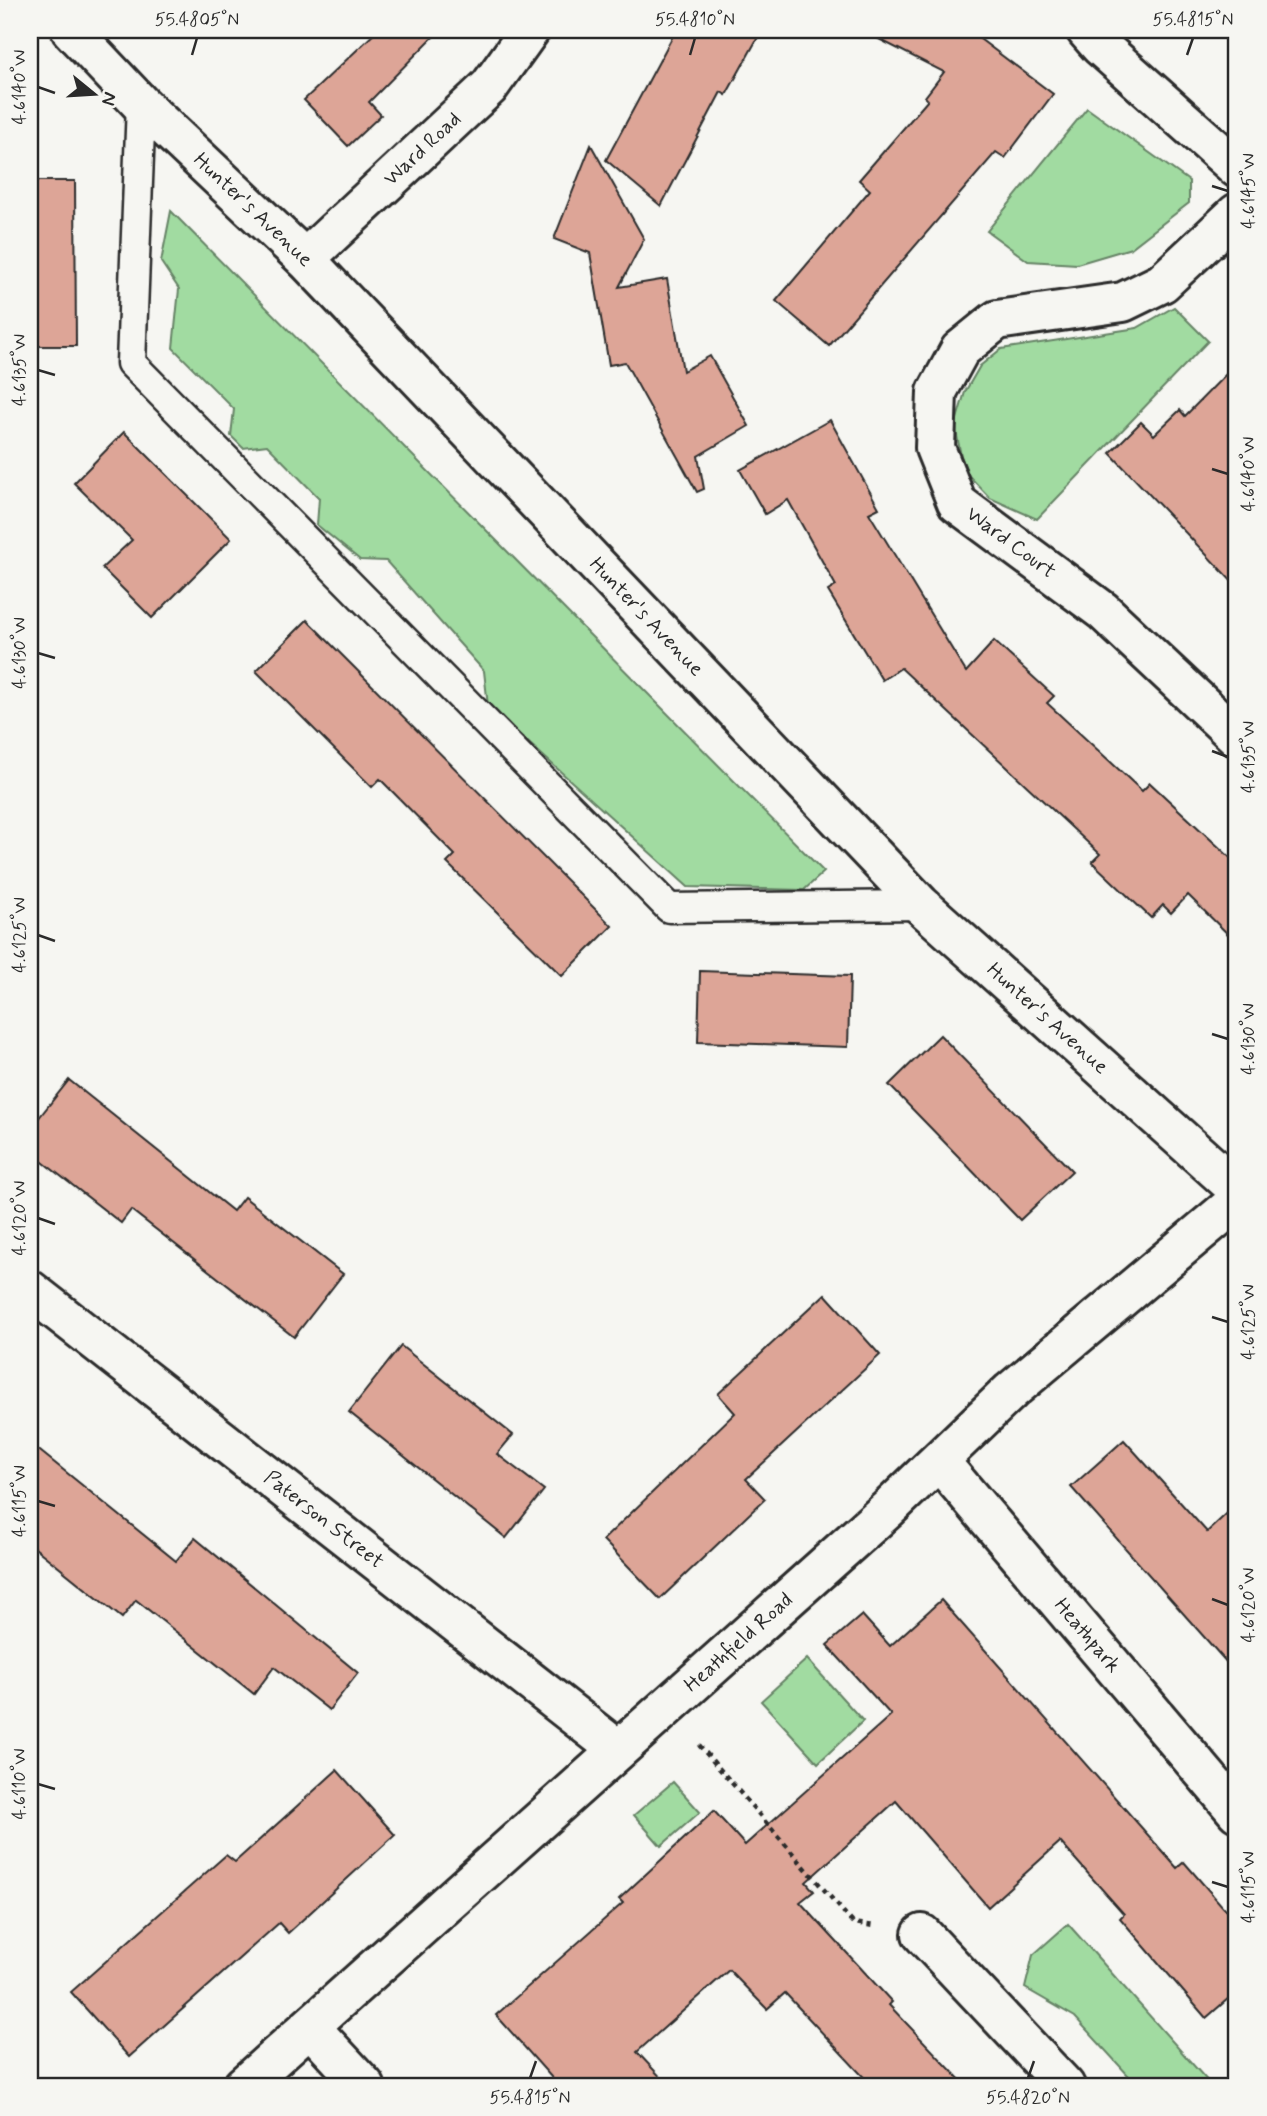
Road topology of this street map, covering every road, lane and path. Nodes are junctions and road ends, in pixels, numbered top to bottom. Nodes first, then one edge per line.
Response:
1 (71, 30) edge
2 (530, 30) edge
3 (1086, 30) edge
4 (141, 104) junction
5 (1237, 168) edge
6 (1237, 213) edge
7 (305, 259) junction
8 (1237, 737) edge
9 (921, 905) junction
10 (1237, 1189) edge
11 (1237, 1201) edge
12 (30, 1290) edge
13 (939, 1461) junction
14 (696, 1742) dead end
15 (617, 1749) junction
16 (1237, 1812) edge
17 (922, 1934) joint
18 (310, 2027) junction
19 (243, 2086) edge
20 (365, 2086) edge
21 (1065, 2086) edge

1 - 4 street, Hunter's Avenue
2 - 7 street, Ward Road
3 - 5 street
4 - 7 street, Hunter's Avenue
4 - 9 lane
6 - 8 street, Ward Court
7 - 9 street, Hunter's Avenue
9 - 10 street, Hunter's Avenue
11 - 13 street, Heathfield Road
12 - 15 street, Paterson Street
13 - 15 street, Heathfield Road
13 - 16 street, Heathpark
14 - 17 path
15 - 18 street, Heathfield Road
17 - 21 street
18 - 19 street, Heathfield Road
18 - 20 street

